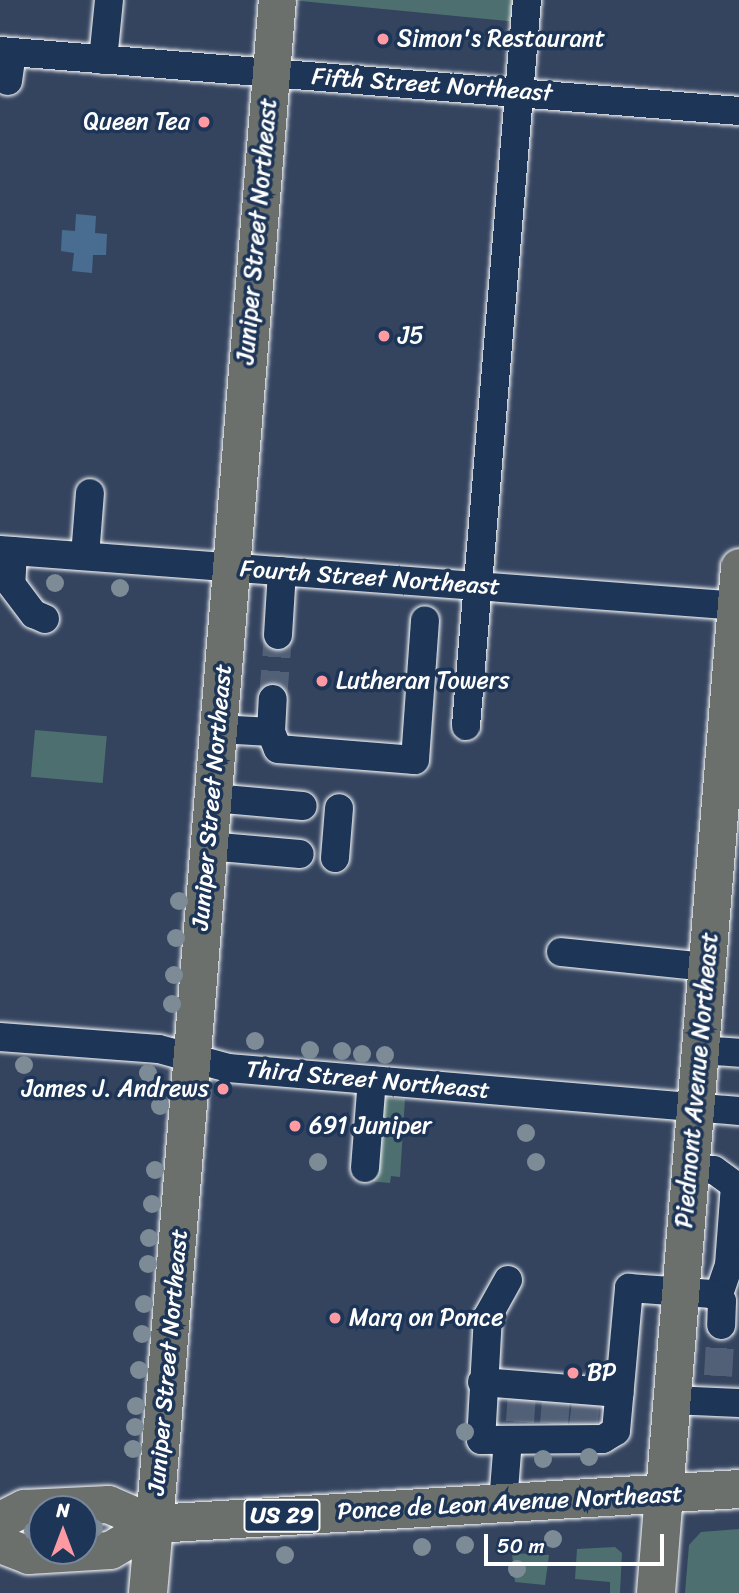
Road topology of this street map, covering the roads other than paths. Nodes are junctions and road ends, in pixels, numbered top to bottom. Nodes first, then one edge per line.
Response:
1 (109, 0) edge
2 (277, 0) edge
3 (527, 0) edge
4 (6, 52) edge
5 (103, 60) junction
6 (270, 73) junction
7 (8, 81) dead end
8 (519, 90) junction
9 (739, 111) edge
10 (90, 494) dead end
11 (6, 550) edge
12 (85, 556) junction
13 (231, 567) junction
14 (739, 567) edge
15 (282, 571) junction
16 (479, 586) junction
17 (737, 606) edge
18 (45, 619) dead end
19 (425, 620) dead end
20 (278, 635) tunnel mouth
21 (272, 699) tunnel mouth
22 (466, 726) dead end
23 (218, 729) junction
24 (271, 732) junction
25 (213, 798) junction
26 (303, 806) dead end
27 (339, 808) dead end
28 (208, 846) junction
29 (300, 854) dead end
30 (335, 858) dead end
31 (561, 952) dead end
32 (706, 967) junction
33 (0, 1037) edge
34 (700, 1050) junction
35 (739, 1053) edge
36 (192, 1060) junction
37 (372, 1080) junction
38 (695, 1108) junction
39 (739, 1111) edge
40 (365, 1168) dead end
41 (690, 1168) junction
42 (508, 1280) dead end
43 (680, 1292) junction
44 (718, 1297) junction
45 (722, 1325) tunnel mouth
46 (482, 1382) junction
47 (620, 1393) junction
48 (724, 1393) edge
49 (671, 1400) junction
50 (555, 1413) junction
51 (585, 1414) junction
52 (518, 1416) junction
53 (739, 1489) edge
54 (664, 1493) junction
55 (503, 1503) junction
56 (0, 1520) edge
57 (154, 1524) junction
58 (0, 1544) edge
59 (148, 1593) edge
60 (656, 1593) edge

1 - 5 street
2 - 6 main road, Juniper Street Northeast
3 - 8 street
4 - 5 street, Fifth Street Northeast
4 - 7 street
5 - 6 street, Fifth Street Northeast
6 - 8 street, Fifth Street Northeast
6 - 13 main road, Juniper Street Northeast
8 - 9 street, Fifth Street Northeast
8 - 16 street
10 - 12 street
11 - 12 street, Fourth Street Northeast
11 - 18 street
12 - 13 street, Fourth Street Northeast
13 - 15 street, Fourth Street Northeast
13 - 23 main road, Juniper Street Northeast
14 - 17 main road, Piedmont Avenue Northeast
15 - 16 street, Fourth Street Northeast
15 - 20 street
16 - 17 street, Fourth Street Northeast
16 - 22 street
17 - 32 main road, Piedmont Avenue Northeast
19 - 24 street
21 - 24 street
23 - 24 street
23 - 25 main road, Juniper Street Northeast
25 - 26 street
25 - 28 main road, Juniper Street Northeast
27 - 30 street
28 - 29 street
28 - 36 main road, Juniper Street Northeast
31 - 32 street
32 - 34 main road, Piedmont Avenue Northeast
33 - 36 street, Third Street Northeast
34 - 35 street
34 - 38 main road, Piedmont Avenue Northeast
36 - 37 street, Third Street Northeast
36 - 57 main road, Juniper Street Northeast
37 - 38 street, Third Street Northeast
37 - 40 street
38 - 39 street, Third Street Northeast
38 - 41 main road, Piedmont Avenue Northeast
41 - 43 main road, Piedmont Avenue Northeast
41 - 44 street
42 - 46 street
43 - 44 street
43 - 47 street
43 - 49 main road, Piedmont Avenue Northeast
44 - 45 street
46 - 52 street
46 - 52 street
47 - 51 street
47 - 51 street
48 - 49 street
49 - 54 main road, Piedmont Avenue Northeast
50 - 51 street
50 - 51 street
50 - 52 street
50 - 52 street
52 - 55 street
53 - 54 highway, Ponce de Leon Avenue Northeast / US 29
54 - 55 highway, Ponce de Leon Avenue Northeast / US 29
54 - 60 highway, Piedmont Avenue Northeast
55 - 57 highway, Ponce de Leon Avenue Northeast / US 29
56 - 57 main road, Ponce de Leon Avenue Northeast
57 - 58 main road, Ponce de Leon Avenue Northeast
57 - 59 highway, Juniper Street Northeast

